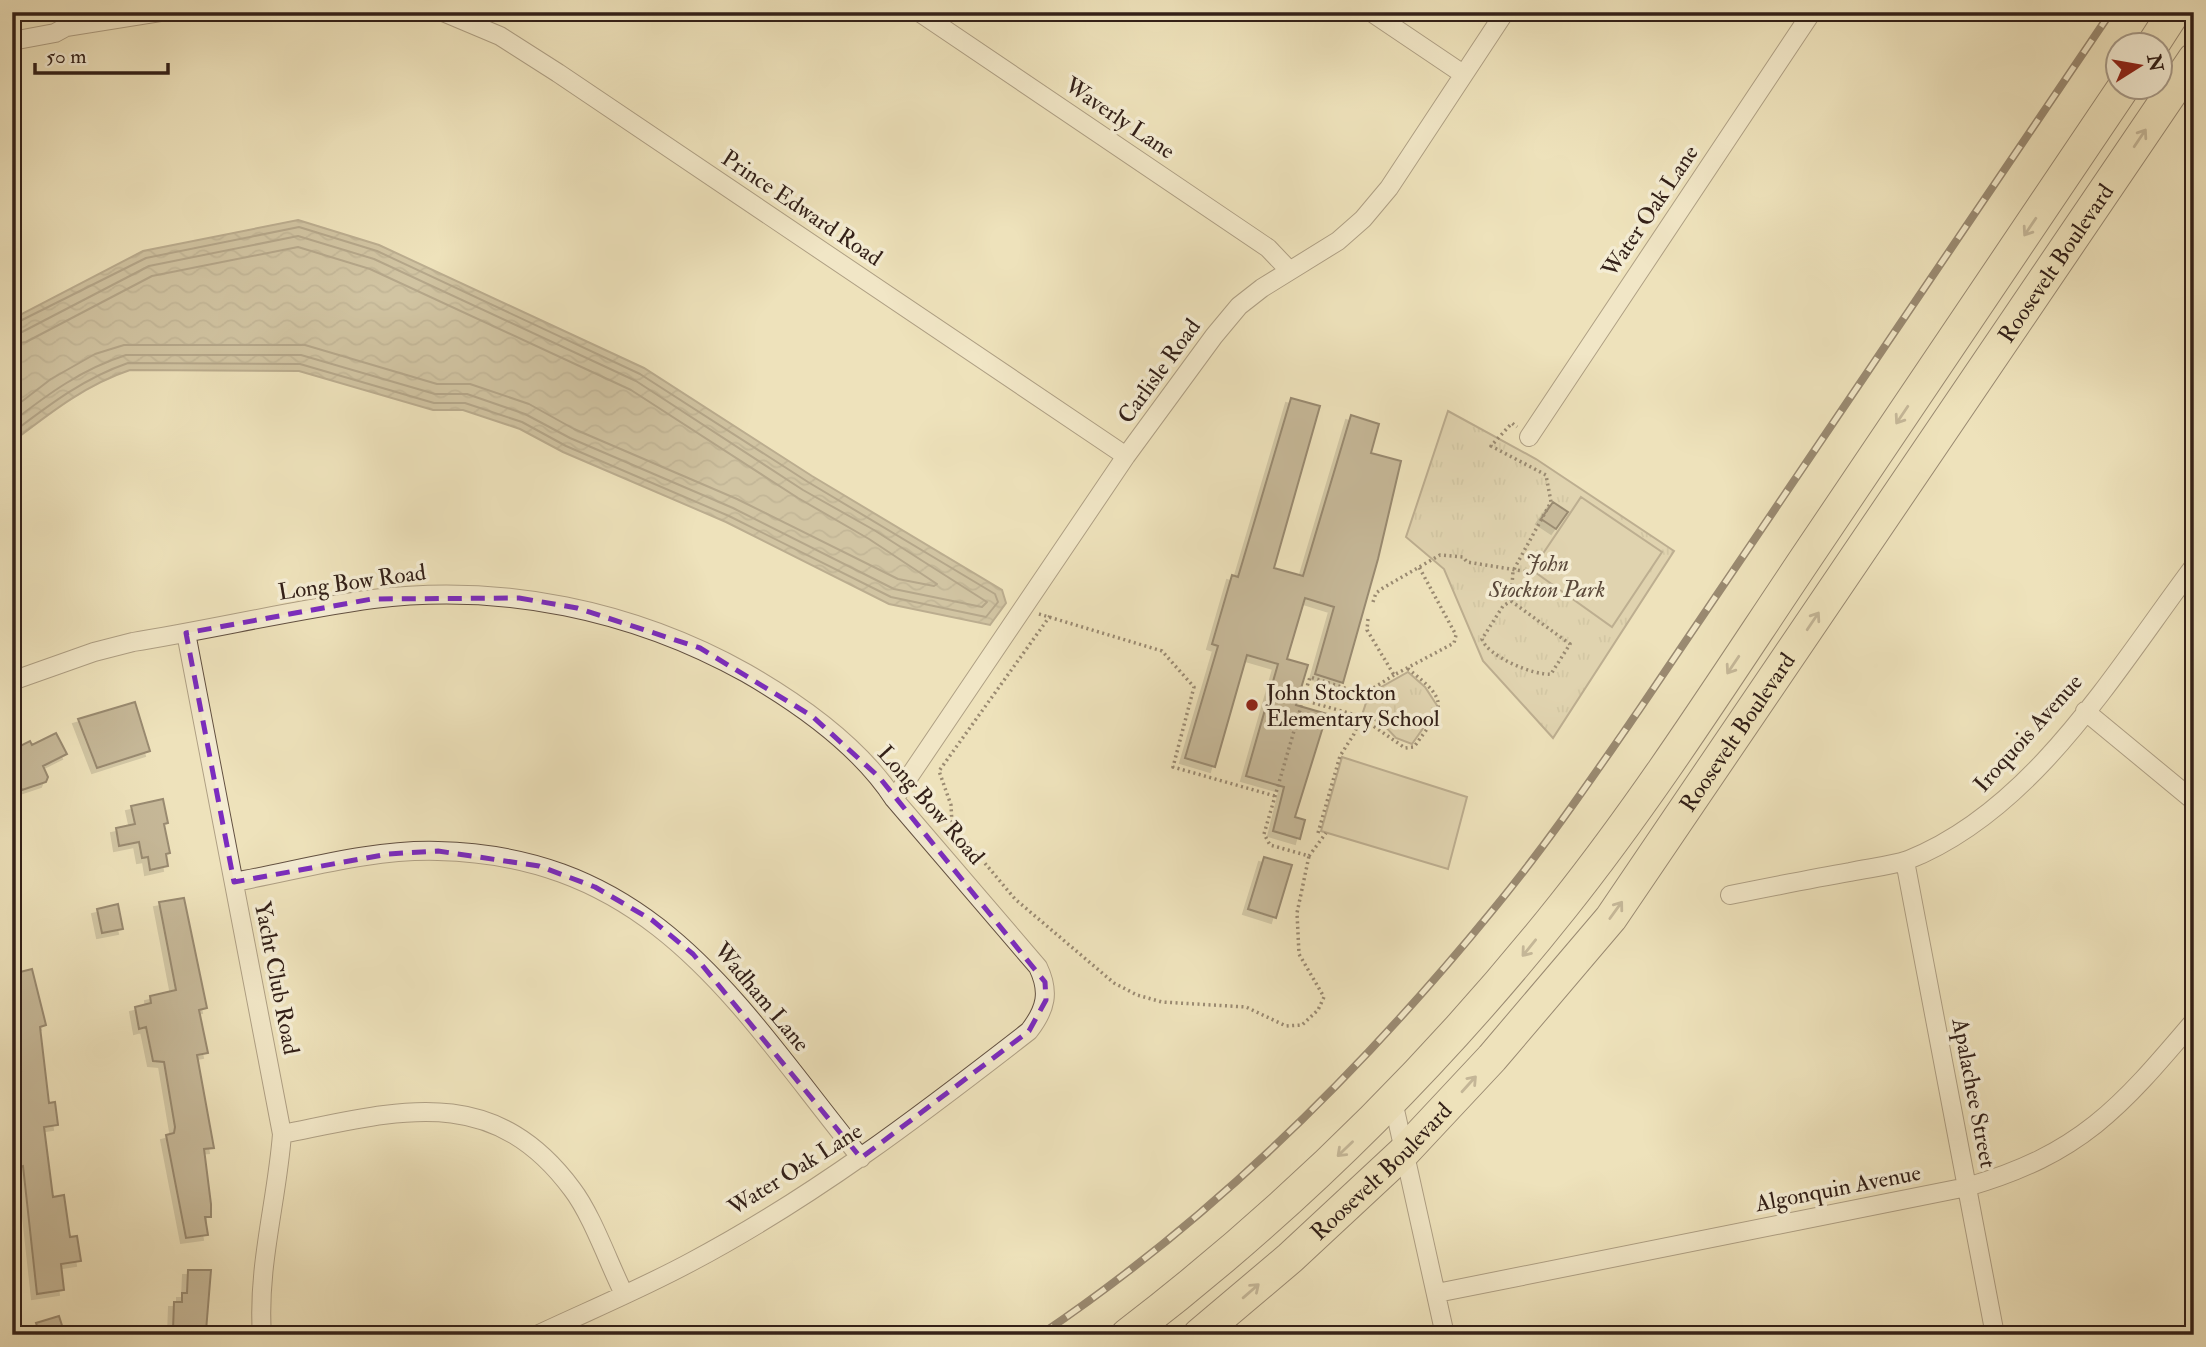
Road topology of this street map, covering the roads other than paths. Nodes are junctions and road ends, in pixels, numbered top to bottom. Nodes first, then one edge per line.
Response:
1 (160, 12) edge
2 (443, 12) edge
3 (919, 12) edge
4 (1371, 12) edge
5 (1505, 12) edge
6 (1812, 12) edge
7 (2174, 12) edge
8 (64, 20) edge
9 (2161, 32) edge
10 (12, 41) edge
11 (2194, 59) edge
12 (1463, 74) junction
13 (2114, 102) edge
14 (1289, 270) junction
15 (1530, 437) road end
16 (1126, 456) junction
17 (2194, 566) edge
18 (186, 633) junction
19 (12, 681) edge
20 (2085, 711) junction
21 (894, 799) junction
22 (2194, 801) edge
23 (1905, 861) junction
24 (234, 882) junction
25 (1730, 895) dead end
26 (1046, 1000) joint
27 (2194, 1021) edge
28 (1393, 1101) junction
29 (282, 1134) junction
30 (1405, 1151) junction
31 (861, 1158) junction
32 (1967, 1187) junction
33 (1437, 1293) junction
34 (624, 1294) junction
35 (262, 1335) edge
36 (537, 1335) edge
37 (1127, 1335) edge
38 (1199, 1335) edge
39 (1445, 1335) edge
40 (1995, 1335) edge

1 - 8 street
2 - 16 street, Prince Edward Road
3 - 14 street, Waverly Lane
4 - 12 street
5 - 12 street, Carlisle Road
6 - 15 street, Water Oak Lane
7 - 9 highway
8 - 10 street
30 -> 11 highway, Roosevelt Boulevard
12 - 14 street, Carlisle Road
13 -> 28 highway, Roosevelt Boulevard
14 - 16 street, Carlisle Road
16 - 21 street, Carlisle Road
17 - 20 street, Iroquois Avenue
18 - 19 street, Long Bow Road
18 - 21 street, Long Bow Road
18 - 24 street, Yacht Club Road
20 - 22 street
20 - 23 street, Iroquois Avenue
21 - 26 street, Long Bow Road
23 - 25 street, Iroquois Avenue
23 - 32 street, Apalachee Street
24 - 29 street, Yacht Club Road
24 - 31 street, Wadham Lane
26 - 31 street, Water Oak Lane
27 - 32 street, Algonquin Avenue
28 - 30 street
28 -> 37 highway, Roosevelt Boulevard
29 - 34 street
29 - 35 street, Yacht Club Road
30 - 33 street
38 -> 30 highway, Roosevelt Boulevard
31 - 34 street, Water Oak Lane
32 - 33 street, Algonquin Avenue
32 - 40 street, Apalachee Street
33 - 39 street
34 - 36 street, Water Oak Lane

